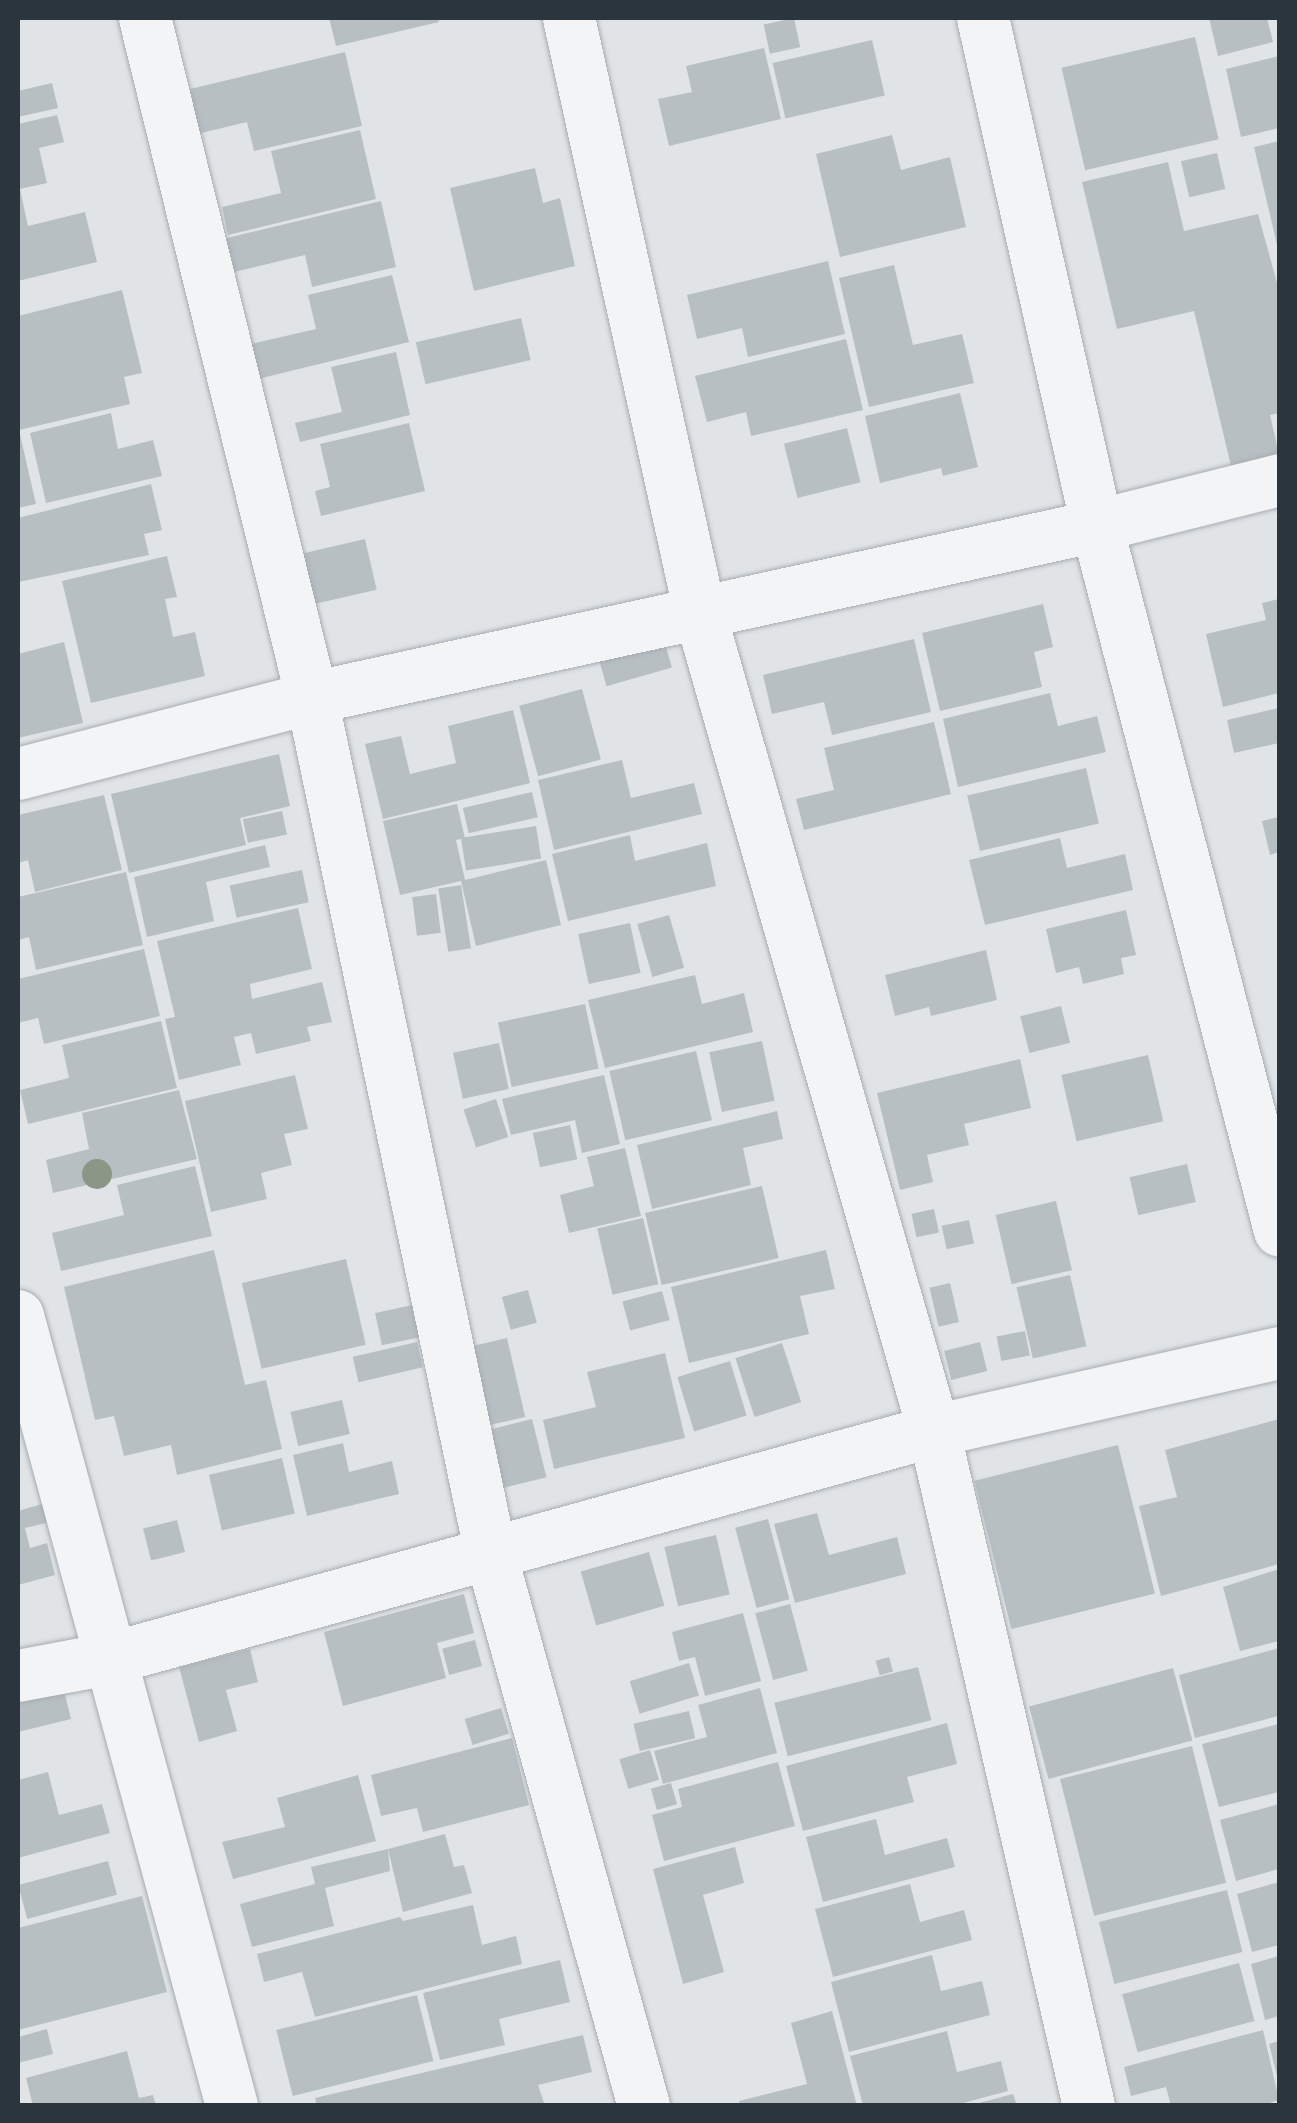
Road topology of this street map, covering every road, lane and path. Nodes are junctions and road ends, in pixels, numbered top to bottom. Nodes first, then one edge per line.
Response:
1 (145, 18) edge
2 (570, 18) edge
3 (983, 18) edge
4 (1280, 480) edge
5 (1098, 526) junction
6 (700, 613) junction
7 (312, 698) junction
8 (18, 774) edge
9 (1280, 1231) edge
10 (18, 1316) edge
11 (1280, 1353) edge
12 (934, 1431) junction
13 (491, 1554) junction
14 (108, 1658) junction
15 (18, 1676) edge
16 (232, 2106) edge
17 (644, 2106) edge
18 (1090, 2106) edge

1 - 7 street
2 - 6 street
3 - 5 street
4 - 5 street
5 - 6 street
5 - 9 street
6 - 7 street
6 - 12 street
7 - 8 street
7 - 13 street
10 - 14 street
11 - 12 street
12 - 13 street
12 - 18 street
13 - 14 street
13 - 17 street
14 - 15 street
14 - 16 street

